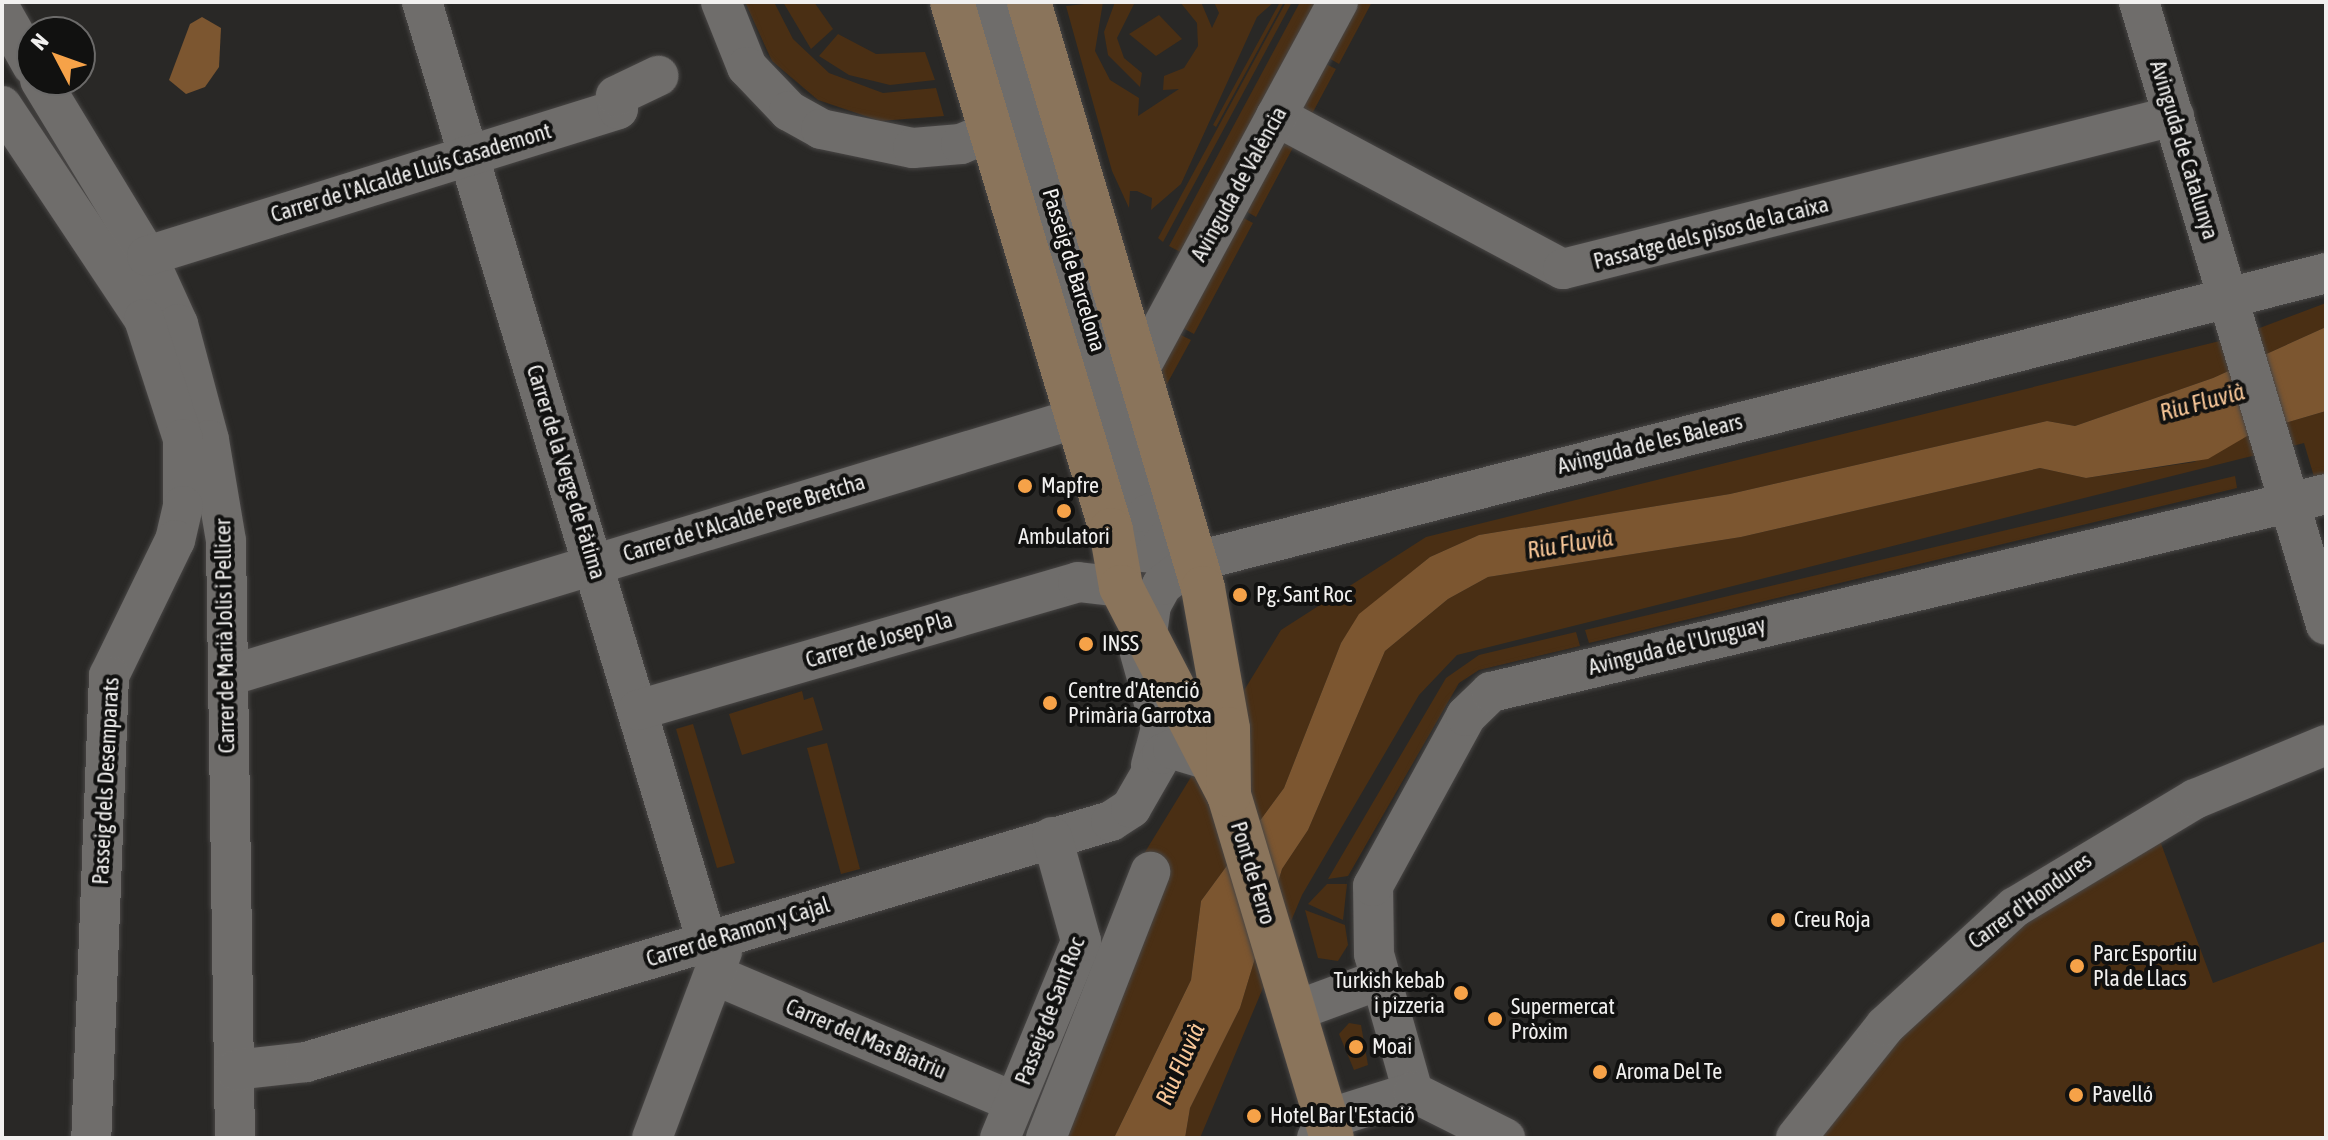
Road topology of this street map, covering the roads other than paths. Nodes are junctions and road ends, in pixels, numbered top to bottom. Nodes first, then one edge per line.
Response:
1 (422, 2) edge
2 (721, 2) edge
3 (952, 2) edge
4 (994, 2) edge
5 (1029, 2) edge
6 (1338, 2) edge
7 (2139, 2) edge
8 (2, 12) edge
9 (16, 37) edge
10 (658, 76) dead end
11 (50, 96) edge
12 (2, 106) edge
13 (1276, 116) junction
14 (2174, 116) junction
15 (991, 131) junction
16 (469, 156) junction
17 (147, 256) junction
18 (2326, 273) edge
19 (2232, 306) junction
20 (1140, 368) junction
21 (1077, 418) junction
22 (2309, 498) edge
23 (1176, 512) junction
24 (1111, 530) junction
25 (1193, 562) junction
26 (595, 567) junction
27 (1123, 594) junction
28 (2326, 625) edge
29 (1144, 654) junction
30 (228, 676) junction
31 (638, 710) junction
32 (2326, 745) edge
33 (1205, 759) junction
34 (1151, 766) junction
35 (1229, 795) junction
36 (1052, 837) junction
37 (1150, 872) dead end
38 (717, 952) junction
39 (1379, 980) junction
40 (1295, 1011) junction
41 (235, 1070) junction
42 (1413, 1092) junction
43 (1007, 1120) edge
44 (1325, 1132) edge
45 (91, 1138) edge
46 (235, 1138) edge
47 (652, 1138) edge
48 (1046, 1138) edge
49 (1505, 1138) edge
50 (1796, 1138) edge

1 - 16 street, Carrer de la Verge de Fàtima
2 - 15 street
3 - 15 main road, Passeig de Barcelona
4 - 23 street, Passeig de Barcelona
5 - 20 main road, Passeig de Barcelona
6 - 13 street, Avinguda de València
7 - 14 street, Avinguda de Catalunya
8 - 9 street
10 - 16 street, Carrer de l'Alcalde Lluís Casademont
11 - 17 street, Carrer de Marià Jolis i Pellicer
12 - 45 street, Passeig dels Desemparats
13 - 14 street, Passatge dels pisos de la caixa
13 - 20 street, Avinguda de València
14 - 19 street, Avinguda de Catalunya
15 - 21 main road, Passeig de Barcelona
16 - 17 street, Carrer de l'Alcalde Lluís Casademont
16 - 26 street, Carrer de la Verge de Fàtima
17 - 30 street, Carrer de Marià Jolis i Pellicer
18 - 19 street, Avinguda de les Balears
19 - 22 street, Avinguda de Catalunya
19 - 25 street, Avinguda de les Balears
20 - 23 main road, Passeig de Barcelona
21 - 24 main road, Passeig de Barcelona
21 - 26 street, Carrer de l'Alcalde Pere Bretcha
22 - 28 street, Avinguda de Catalunya
22 - 39 street, Avinguda de l'Uruguay
23 - 24 street
23 - 25 main road, Passeig de Barcelona
24 - 27 main road, Passeig de Barcelona
25 - 29 street, Avinguda de les Balears
25 - 35 main road, Passeig de Barcelona
26 - 30 street, Carrer de l'Alcalde Pere Bretcha
26 - 31 street, Carrer de la Verge de Fàtima
27 - 29 main road, Passeig de Barcelona
27 - 31 street, Carrer de Josep Pla
29 - 33 main road, Passeig de Barcelona
29 - 34 street, Carrer de Ramon y Cajal
30 - 41 street, Carrer de Marià Jolis i Pellicer
31 - 38 street, Carrer de la Verge de Fàtima
32 - 50 street, Carrer d'Hondures
33 - 34 street
33 - 35 main road, Passeig de Barcelona
34 - 36 street, Carrer de Ramon y Cajal
35 - 40 main road, Pont de Ferro
36 - 38 street, Carrer de Ramon y Cajal
36 - 43 street, Passeig de Sant Roc
37 - 48 street, Passeig de Sant Roc
38 - 41 street, Carrer de Ramon y Cajal
38 - 43 street, Carrer del Mas Biatriu
38 - 47 street
39 - 40 street
39 - 42 street, Avinguda de l'Uruguay
40 - 44 main road, Pont de Ferro
41 - 46 street, Carrer de Marià Jolis i Pellicer
42 - 44 street
42 - 49 street

